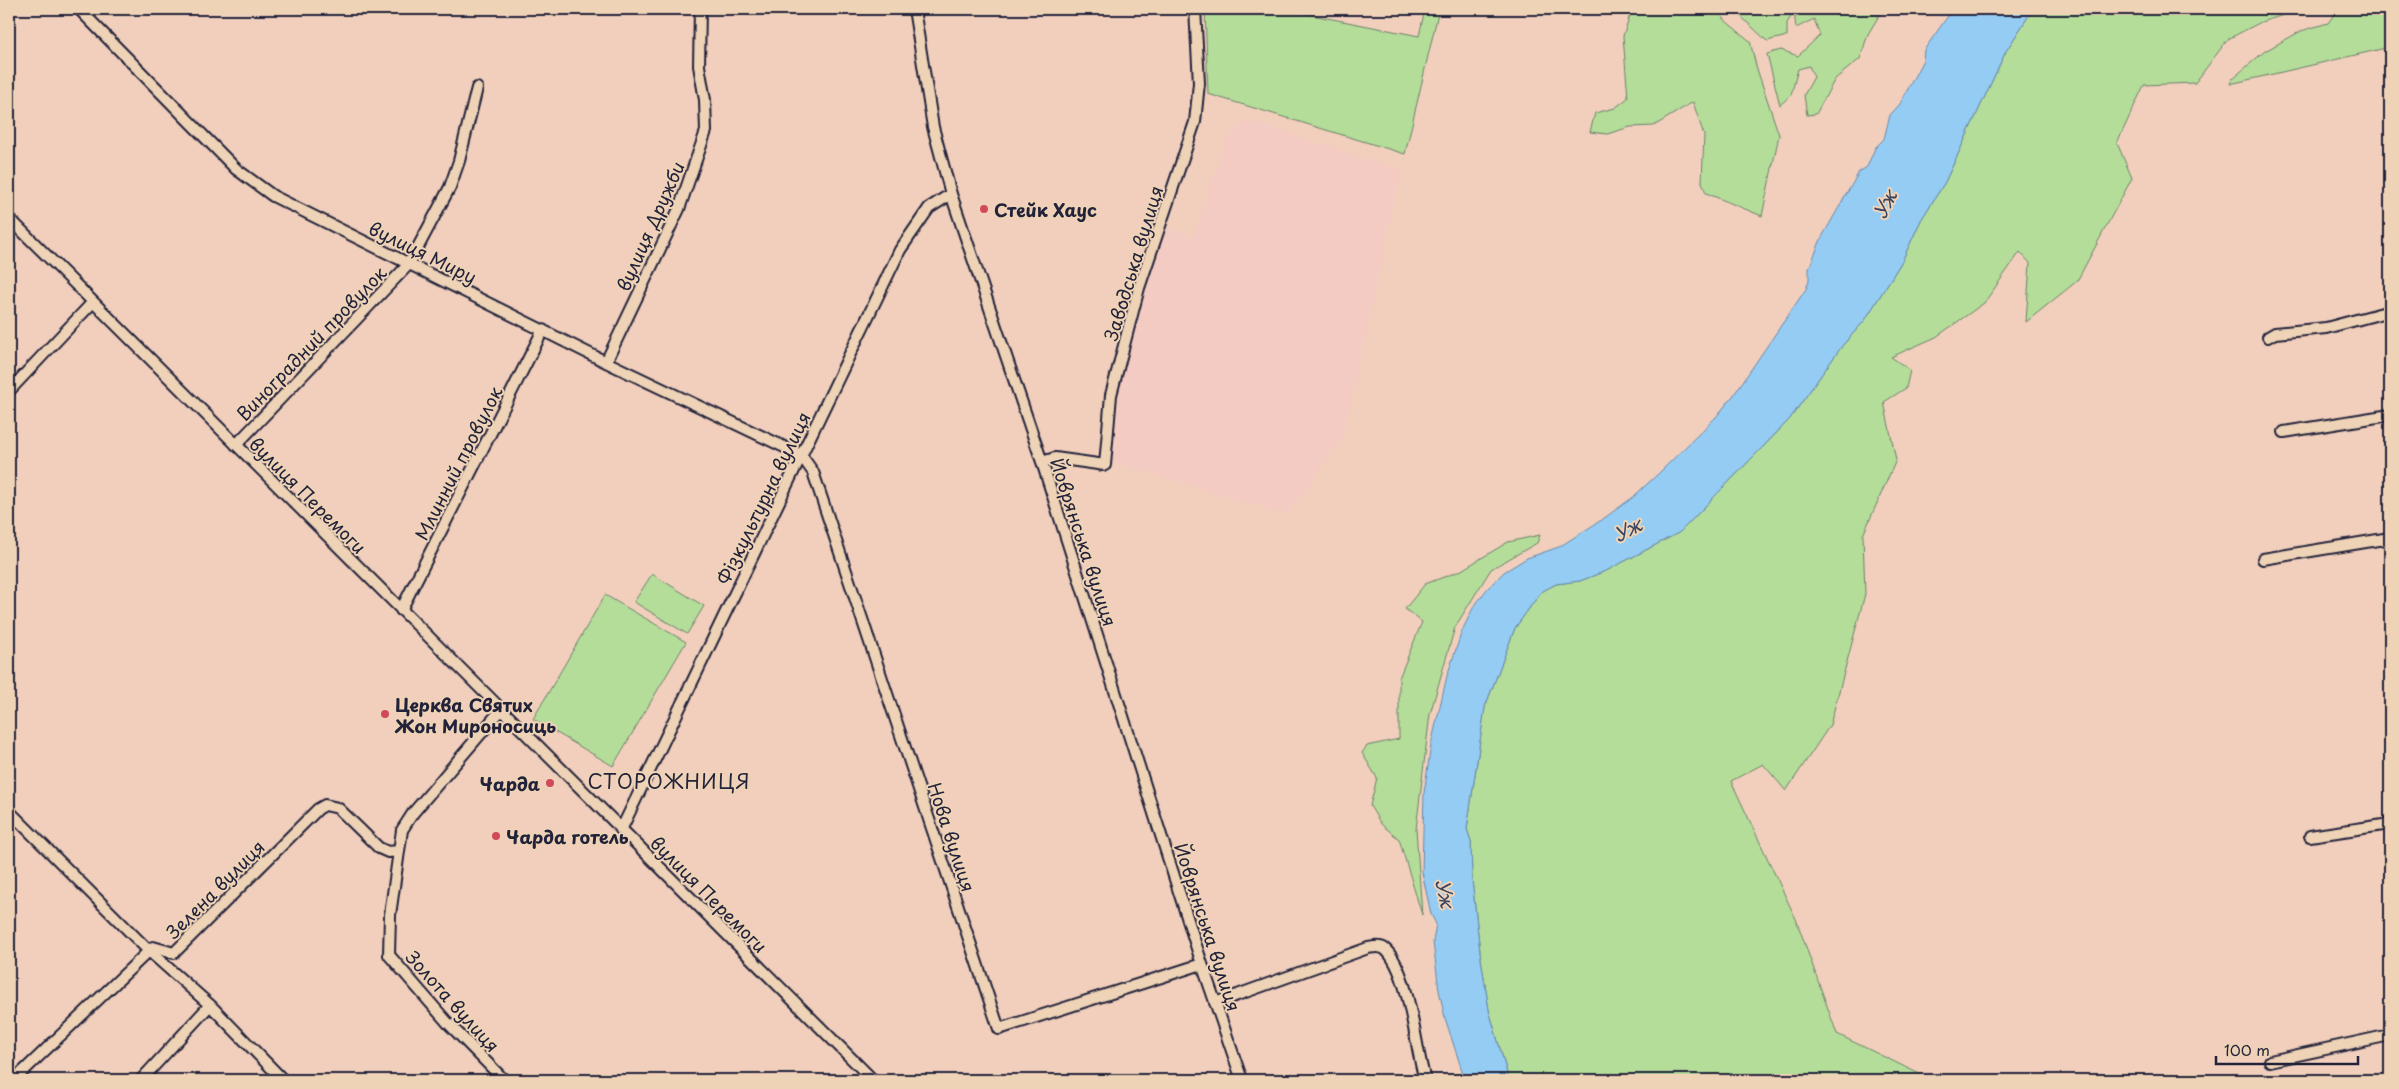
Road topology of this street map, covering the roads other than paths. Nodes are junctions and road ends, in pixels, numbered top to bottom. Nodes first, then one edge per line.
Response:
1 (79, 9) edge
2 (700, 9) edge
3 (914, 9) edge
4 (1195, 9) edge
5 (477, 88) dead end
6 (951, 194) junction
7 (9, 218) edge
8 (409, 264) junction
9 (93, 302) junction
10 (2390, 311) edge
11 (543, 330) junction
12 (2268, 337) dead end
13 (606, 362) junction
14 (9, 391) edge
15 (2390, 415) edge
16 (2284, 432) dead end
17 (236, 445) junction
18 (801, 455) junction
19 (1042, 462) junction
20 (2390, 538) edge
21 (2263, 559) dead end
22 (401, 610) junction
23 (501, 710) junction
24 (9, 811) edge
25 (2390, 824) edge
26 (621, 830) junction
27 (2310, 836) dead end
28 (398, 851) junction
29 (149, 951) junction
30 (1202, 964) junction
31 (1215, 1003) junction
32 (210, 1005) junction
33 (2390, 1035) edge
34 (2270, 1061) dead end
35 (14, 1080) edge
36 (141, 1080) edge
37 (283, 1080) edge
38 (504, 1080) edge
39 (872, 1080) edge
40 (1242, 1080) edge
41 (1425, 1080) edge

1 - 8 street, вулиця Миру
2 - 13 street, вулиця Дружби
3 - 6 street, Йоврянська вулиця
4 - 19 street, Заводська вулиця
5 - 8 street, Виноградний провулок
6 - 18 street, Фізкультурна вулиця
6 - 19 street, Йоврянська вулиця
7 - 9 street, вулиця Перемоги
8 - 11 street, вулиця Миру
8 - 17 street, Виноградний провулок
9 - 14 street
9 - 17 street, вулиця Перемоги
10 - 12 street
11 - 13 street, вулиця Миру
11 - 22 street, Млинний провулок
13 - 18 street, вулиця Миру
15 - 16 street
17 - 22 street, вулиця Перемоги
18 - 26 street, Фізкультурна вулиця
18 - 30 street, Нова вулиця
19 - 30 street, Йоврянська вулиця
20 - 21 street
22 - 23 street, вулиця Перемоги
23 - 26 street, вулиця Перемоги
23 - 28 street
24 - 29 street
25 - 27 street
26 - 39 street, вулиця Перемоги
28 - 29 street, Зелена вулиця
28 - 38 street, Золота вулиця
29 - 32 street
29 - 35 street, Зелена вулиця
30 - 31 street, Йоврянська вулиця
31 - 40 street, Йоврянська вулиця
31 - 41 street
32 - 36 street
32 - 37 street
33 - 34 street

